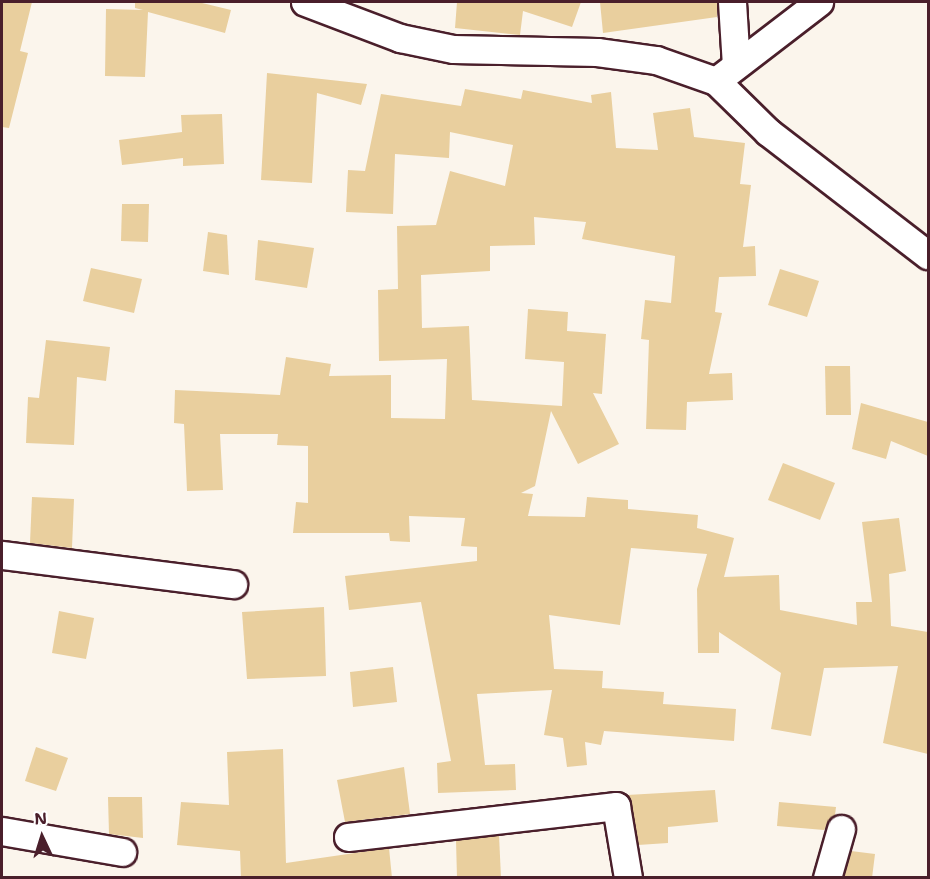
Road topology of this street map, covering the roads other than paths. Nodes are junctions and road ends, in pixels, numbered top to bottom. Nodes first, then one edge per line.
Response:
1 (305, 2) edge
2 (732, 2) edge
3 (819, 2) edge
4 (726, 73) junction
5 (928, 255) edge
6 (2, 555) edge
7 (233, 584) dead end
8 (841, 829) dead end
9 (2, 831) edge
10 (348, 837) dead end
11 (122, 852) dead end
12 (628, 878) edge
13 (828, 878) edge

1 - 4 street
2 - 4 street
3 - 4 street
4 - 5 street
6 - 7 street
8 - 13 street
9 - 11 street
10 - 12 street

